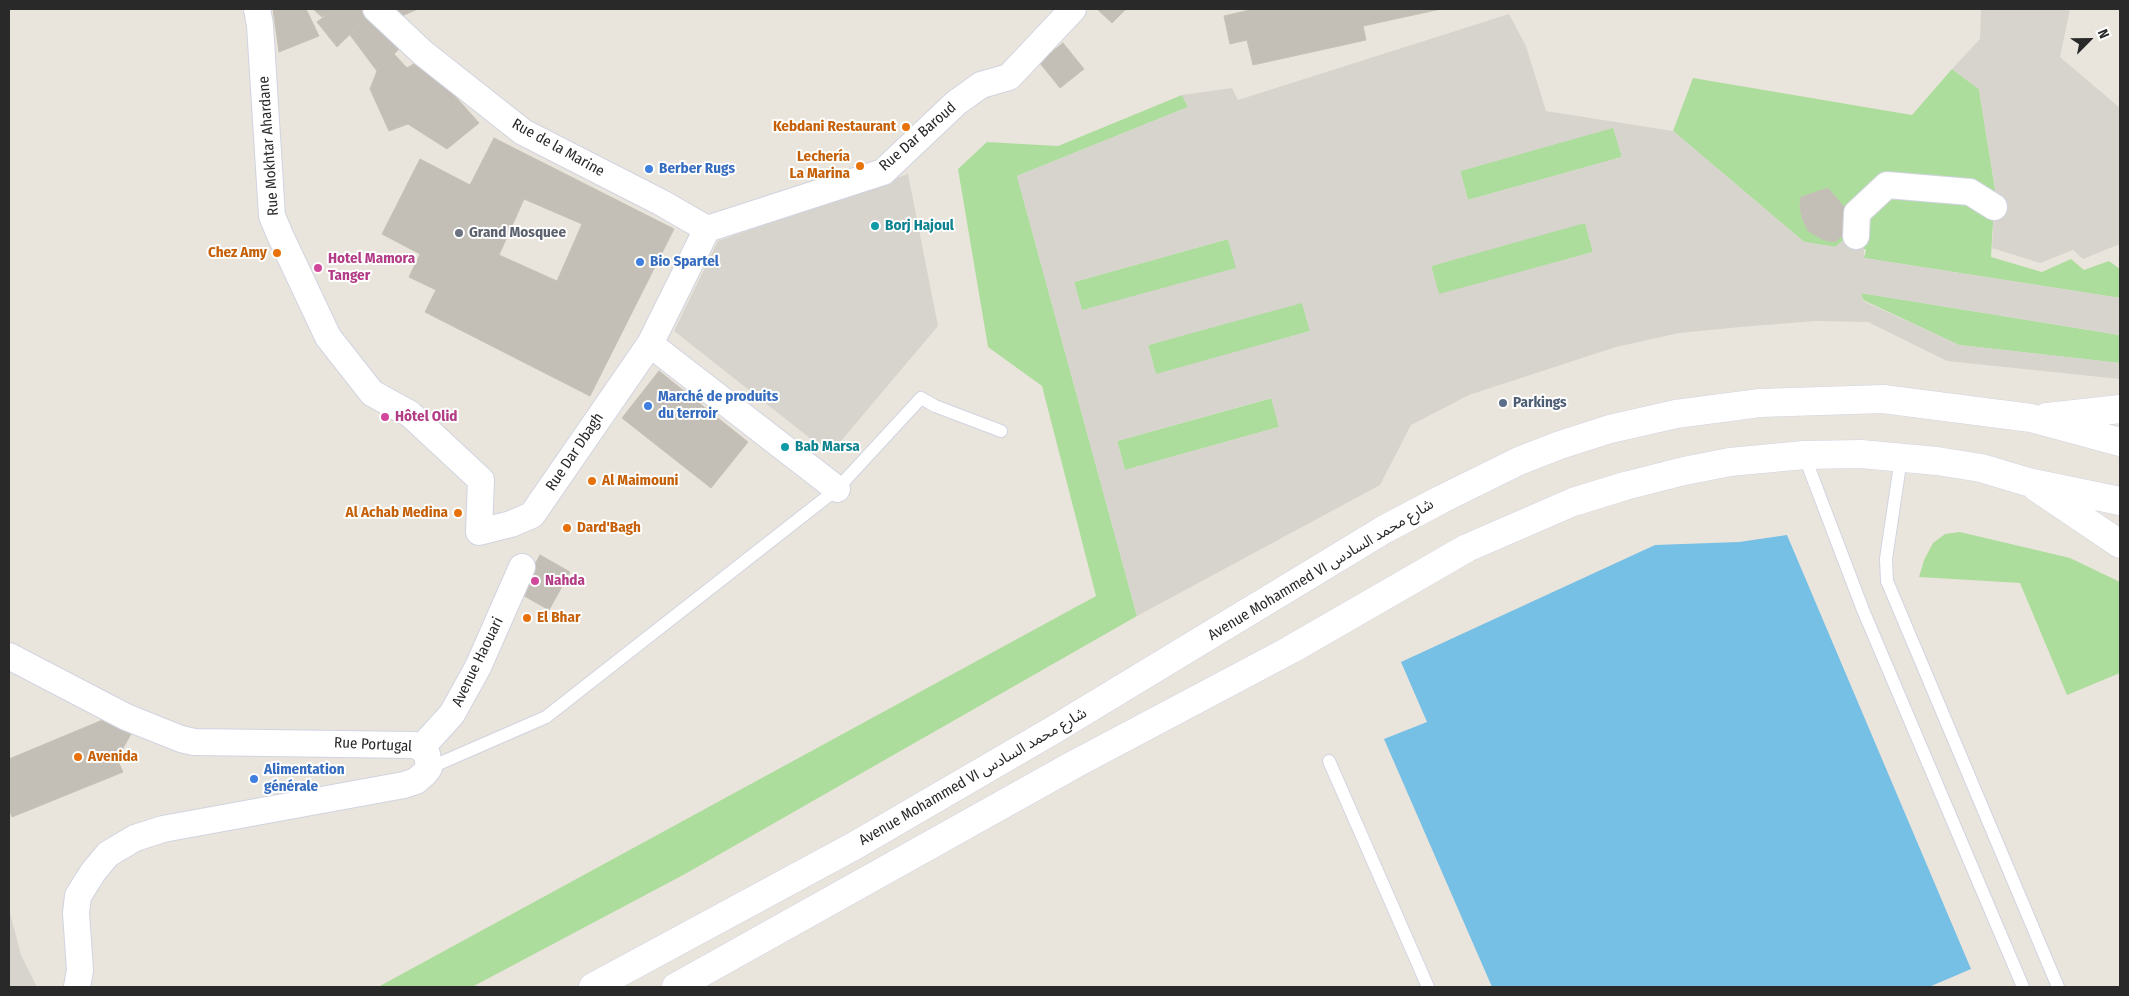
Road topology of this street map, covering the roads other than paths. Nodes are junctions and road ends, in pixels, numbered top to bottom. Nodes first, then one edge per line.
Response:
1 (257, 9) edge
2 (376, 9) edge
3 (1073, 9) edge
4 (1994, 207) dead end
5 (707, 229) junction
6 (1856, 236) dead end
7 (650, 344) junction
8 (2120, 409) edge
9 (2031, 418) junction
10 (1001, 432) dead end
11 (2120, 442) edge
12 (1804, 455) junction
13 (1901, 458) junction
14 (2028, 482) junction
15 (837, 489) junction
16 (2120, 501) edge
17 (478, 532) joint
18 (2120, 544) edge
19 (522, 567) dead end
20 (9, 656) edge
21 (425, 758) junction
22 (1330, 761) dead end
23 (85, 978) edge
24 (593, 987) edge
25 (676, 987) edge
26 (1428, 987) edge
27 (2023, 987) edge
28 (2058, 987) edge

1 - 17 street, Rue Mokhtar Ahardane
2 - 5 street, Rue de la Marine
3 - 5 street, Rue Dar Baroud
4 - 6 street
5 - 7 street, Rue Dar Dbagh
7 - 15 street
7 - 17 street, Rue Dar Dbagh
8 - 9 main road
9 - 11 main road, Avenue Mohammed VI شارع محمد السادس
9 - 24 main road, Avenue Mohammed VI شارع محمد السادس
10 - 15 lane
12 - 13 main road
12 - 25 main road
12 - 27 lane
13 - 14 main road
13 - 28 lane
14 - 16 main road
14 - 18 main road
15 - 21 lane
19 - 21 street, Avenue Haouari
20 - 21 street, Rue Portugal
21 - 23 street, Rue Portugal
22 - 26 lane

